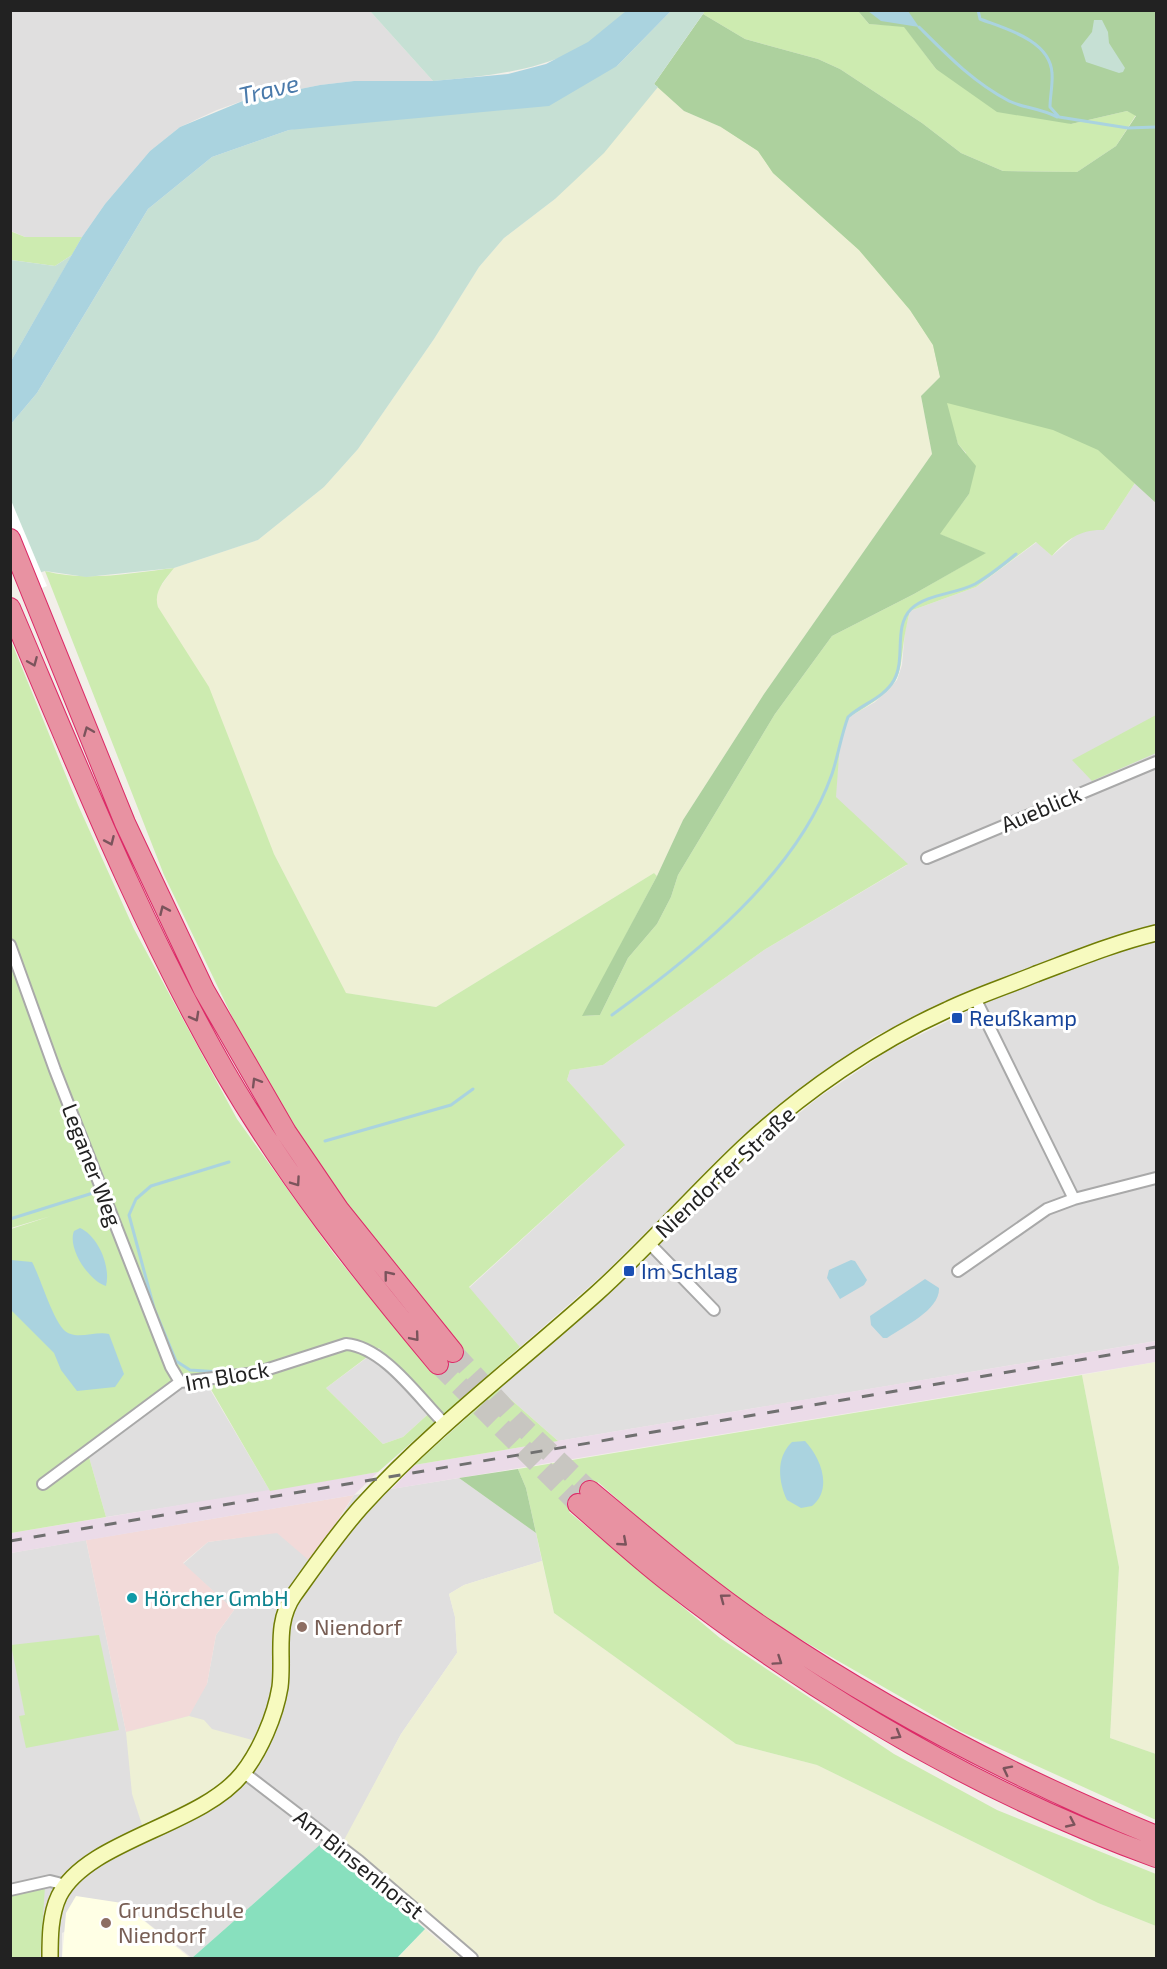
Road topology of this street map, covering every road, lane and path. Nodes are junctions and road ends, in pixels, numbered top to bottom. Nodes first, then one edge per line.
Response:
1 (10, 539) edge
2 (10, 608) edge
3 (1156, 762) edge
4 (927, 858) dead end
5 (1156, 933) edge
6 (10, 945) edge
7 (975, 998) junction
8 (1156, 1178) edge
9 (1074, 1198) junction
10 (649, 1243) junction
11 (958, 1271) dead end
12 (714, 1310) dead end
13 (180, 1382) junction
14 (444, 1424) junction
15 (43, 1484) dead end
16 (243, 1772) junction
17 (1156, 1836) edge
18 (1156, 1857) edge
19 (66, 1885) junction
20 (10, 1890) edge
21 (50, 1959) edge
22 (472, 1959) edge

2 -> 1 highway
3 - 4 street, Aueblick
5 - 7 main road, Niendorfer Straße
6 - 13 street, Leganer Weg
7 - 9 street
7 - 10 main road, Niendorfer Straße
8 - 9 street
9 - 11 street
10 - 12 street
10 - 14 main road, Niendorfer Straße
13 - 14 street, Im Block
13 - 15 street, Im Block
14 - 16 main road, Niendorfer Straße
16 - 19 main road, Niendorfer Straße
16 - 22 street, Am Binsenhorst
17 -> 18 highway
19 - 20 street
19 - 21 main road

